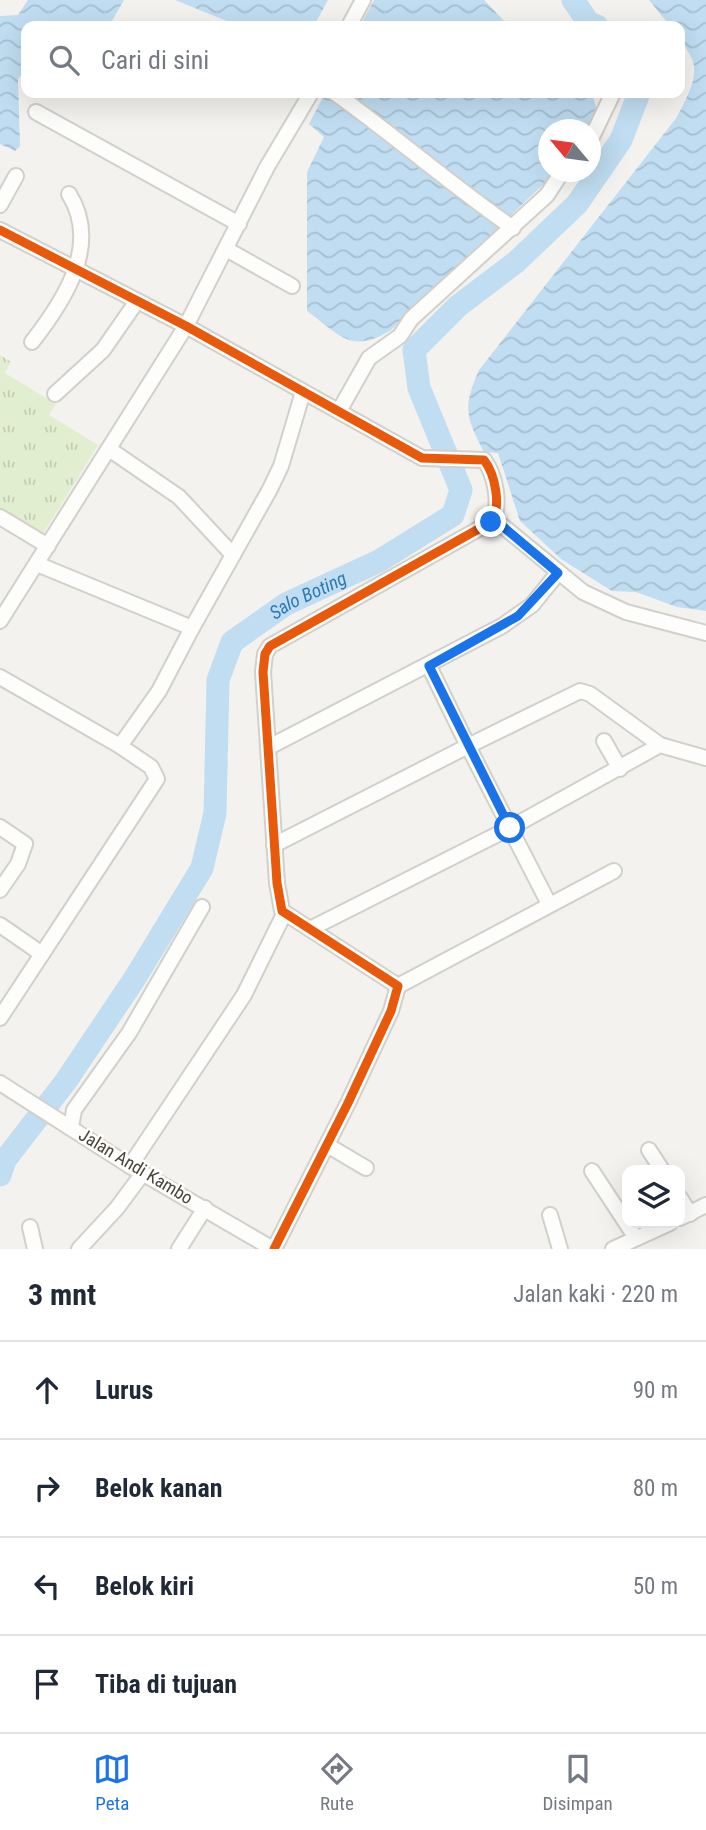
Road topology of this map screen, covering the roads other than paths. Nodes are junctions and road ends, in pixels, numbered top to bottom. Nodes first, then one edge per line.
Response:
1 (363, 0) edge
2 (352, 21) edge
3 (308, 98) edge
4 (341, 98) edge
5 (611, 98) edge
6 (36, 112) dead end
7 (601, 119) edge
8 (16, 176) dead end
9 (555, 182) edge
10 (69, 194) dead end
11 (0, 205) edge
12 (239, 224) junction
13 (513, 228) junction
14 (0, 230) edge
15 (226, 249) junction
16 (76, 271) junction
17 (292, 286) dead end
18 (137, 301) junction
19 (186, 326) junction
20 (32, 342) dead end
21 (303, 392) junction
22 (55, 394) dead end
23 (338, 411) junction
24 (109, 449) junction
25 (0, 517) edge
26 (494, 519) junction
27 (48, 546) junction
28 (233, 555) junction
29 (37, 564) junction
30 (558, 573) junction
31 (0, 621) edge
32 (192, 628) junction
33 (706, 633) edge
34 (429, 666) junction
35 (0, 677) edge
36 (604, 741) dead end
37 (660, 744) junction
38 (120, 746) junction
39 (468, 746) junction
40 (269, 747) junction
41 (706, 758) edge
42 (620, 769) junction
43 (0, 827) edge
44 (510, 828) junction
45 (274, 845) junction
46 (614, 871) dead end
47 (0, 890) edge
48 (549, 904) junction
49 (202, 907) dead end
50 (284, 914) junction
51 (0, 925) edge
52 (310, 929) junction
53 (42, 954) junction
54 (398, 986) junction
55 (0, 1018) edge
56 (0, 1083) edge
57 (67, 1124) junction
58 (327, 1145) junction
59 (649, 1150) dead end
60 (659, 1165) edge
61 (366, 1168) dead end
62 (136, 1169) junction
63 (592, 1171) dead end
64 (706, 1205) edge
65 (205, 1208) junction
66 (550, 1215) dead end
67 (685, 1216) edge
68 (30, 1227) dead end
69 (659, 1228) edge
70 (636, 1238) junction
71 (35, 1249) edge
72 (79, 1249) edge
73 (179, 1249) edge
74 (273, 1249) edge
75 (560, 1249) edge
76 (613, 1249) edge

1 - 2 street
3 - 12 street
4 - 13 street
5 - 7 street
6 - 12 street
8 - 11 street
9 - 13 street
10 - 16 street
12 - 15 street
13 - 23 street
14 - 16 street
15 - 17 street
15 - 19 street
16 - 18 street
16 - 20 street
18 - 19 street
18 - 22 street
19 - 21 street
19 - 24 street
21 - 23 street
21 - 28 street
23 - 26 street
24 - 27 street
24 - 28 street
25 - 27 street
26 - 30 street
26 - 40 street
27 - 29 street
28 - 32 street
29 - 31 street
29 - 32 street
30 - 33 street
30 - 34 street
32 - 38 street
34 - 39 street
34 - 40 street
35 - 38 street
36 - 42 street
37 - 39 street
37 - 41 street
37 - 42 street
38 - 53 street
39 - 44 street
39 - 45 street
40 - 45 street
42 - 44 street
43 - 47 street
44 - 48 street
44 - 52 street
45 - 50 street
46 - 48 street
48 - 54 street
49 - 57 street
50 - 52 street
50 - 62 street
51 - 53 street
52 - 54 street
53 - 55 street
54 - 58 street
56 - 57 street, Jalan Andi Kambo
57 - 62 street, Jalan Andi Kambo
58 - 61 street
58 - 74 street
59 - 60 street
62 - 65 street, Jalan Andi Kambo
62 - 72 street
63 - 70 street
64 - 67 street
65 - 73 street
65 - 74 street, Jalan Andi Kambo
66 - 75 street
68 - 71 street
69 - 70 street
70 - 76 street

